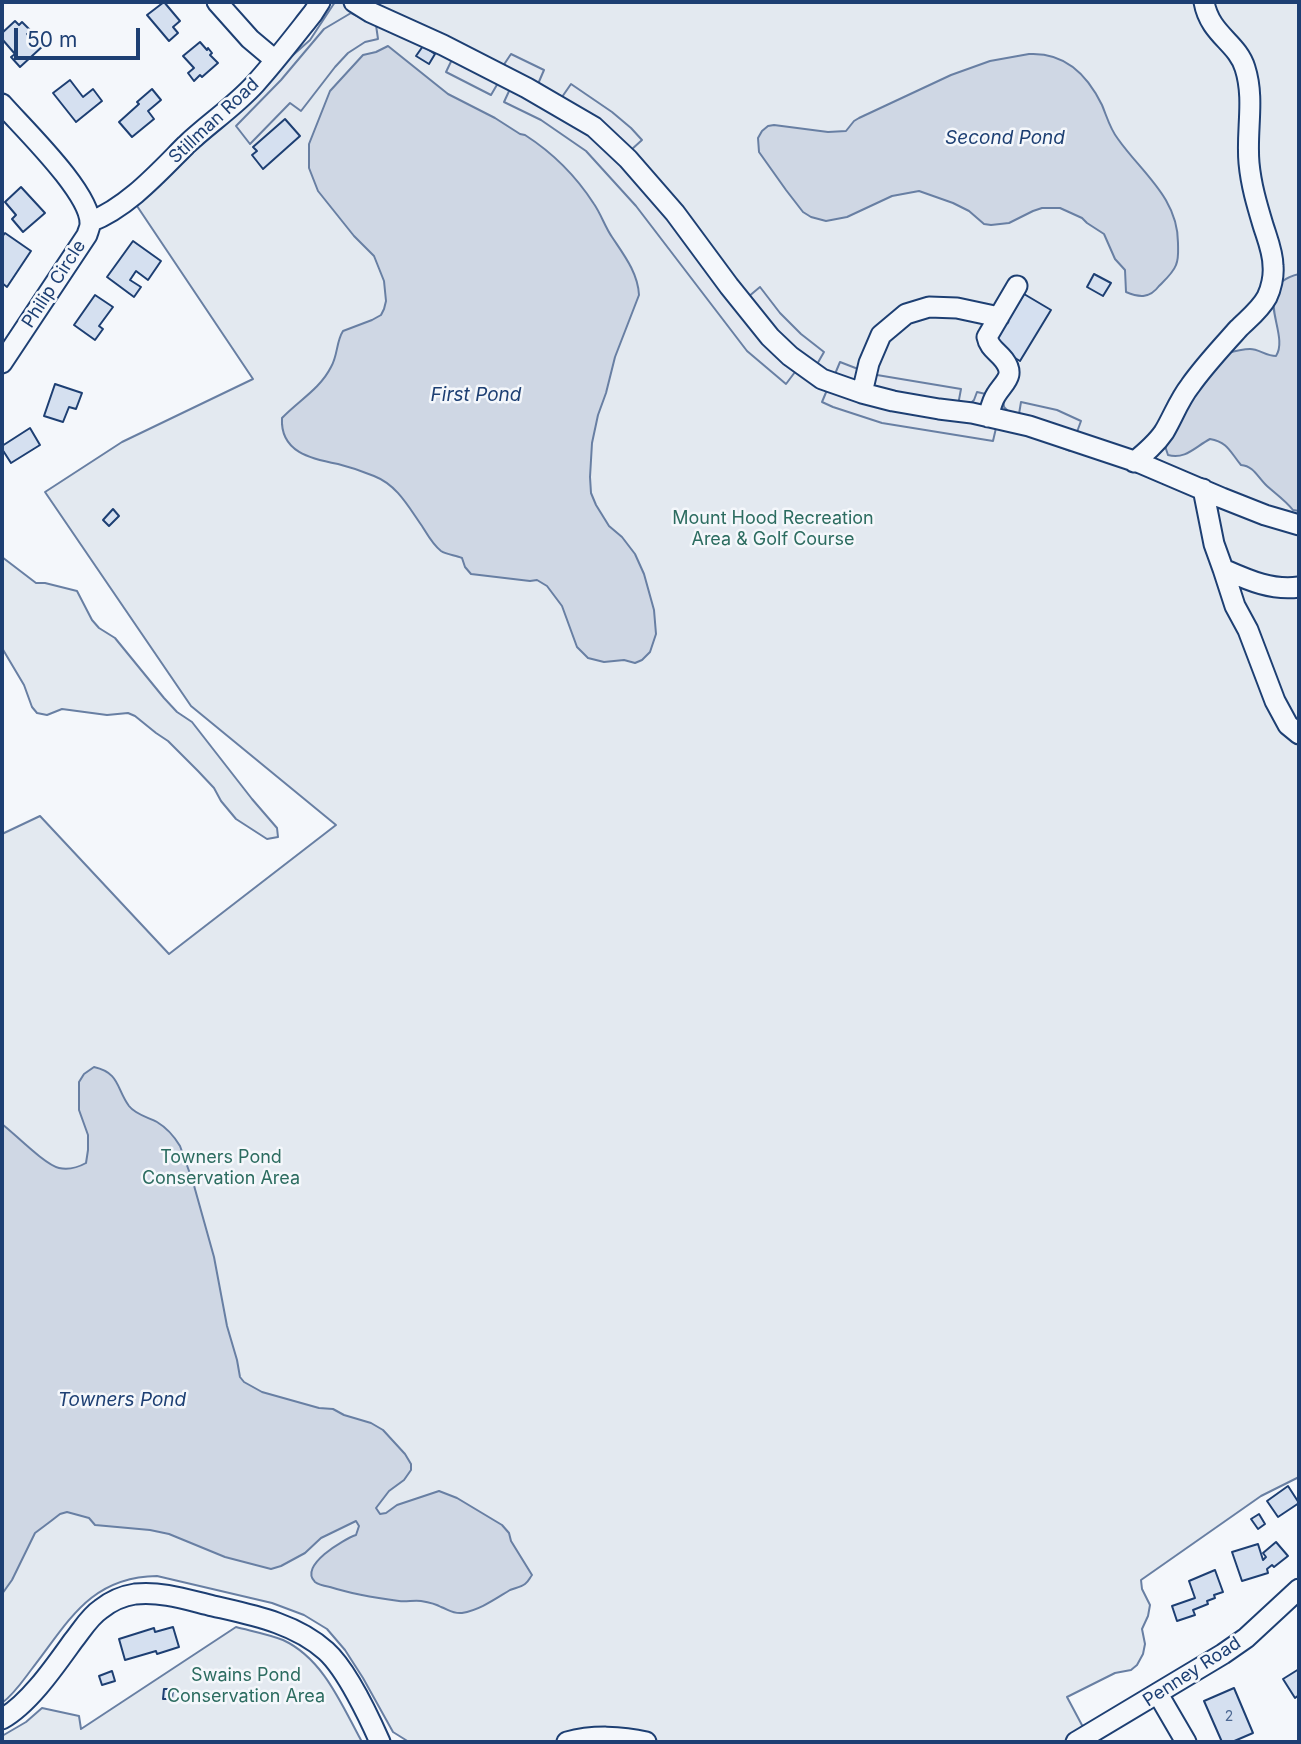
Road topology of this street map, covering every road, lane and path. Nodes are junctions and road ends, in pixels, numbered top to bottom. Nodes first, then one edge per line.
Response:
1 (217, 2) edge
2 (320, 2) edge
3 (354, 2) edge
4 (1204, 2) edge
5 (275, 60) junction
6 (2, 104) edge
7 (90, 222) junction
8 (1017, 286) dead end
9 (999, 317) junction
10 (2, 363) edge
11 (862, 393) junction
12 (988, 417) junction
13 (1134, 462) junction
14 (1203, 489) junction
15 (1299, 525) edge
16 (1223, 569) junction
17 (1299, 587) edge
18 (1299, 734) edge
19 (1299, 1589) edge
20 (1158, 1694) junction
21 (2, 1719) edge
22 (380, 1742) edge
23 (567, 1742) edge
24 (646, 1742) edge
25 (1076, 1742) edge
26 (1186, 1742) edge

1 - 5 street
2 - 5 street, Stillman Road
3 - 11 street
4 - 13 street
5 - 7 street, Stillman Road
6 - 7 street, Philip Circle
7 - 10 street, Philip Circle
8 - 9 street
9 - 11 street
9 - 12 street
11 - 12 street
12 - 13 street
13 - 14 street
14 - 15 street
14 - 16 street
16 - 17 street
16 - 18 street
19 - 20 street, Penney Road
20 - 25 street, Penney Road
20 - 26 street
21 - 22 street
23 - 24 street

